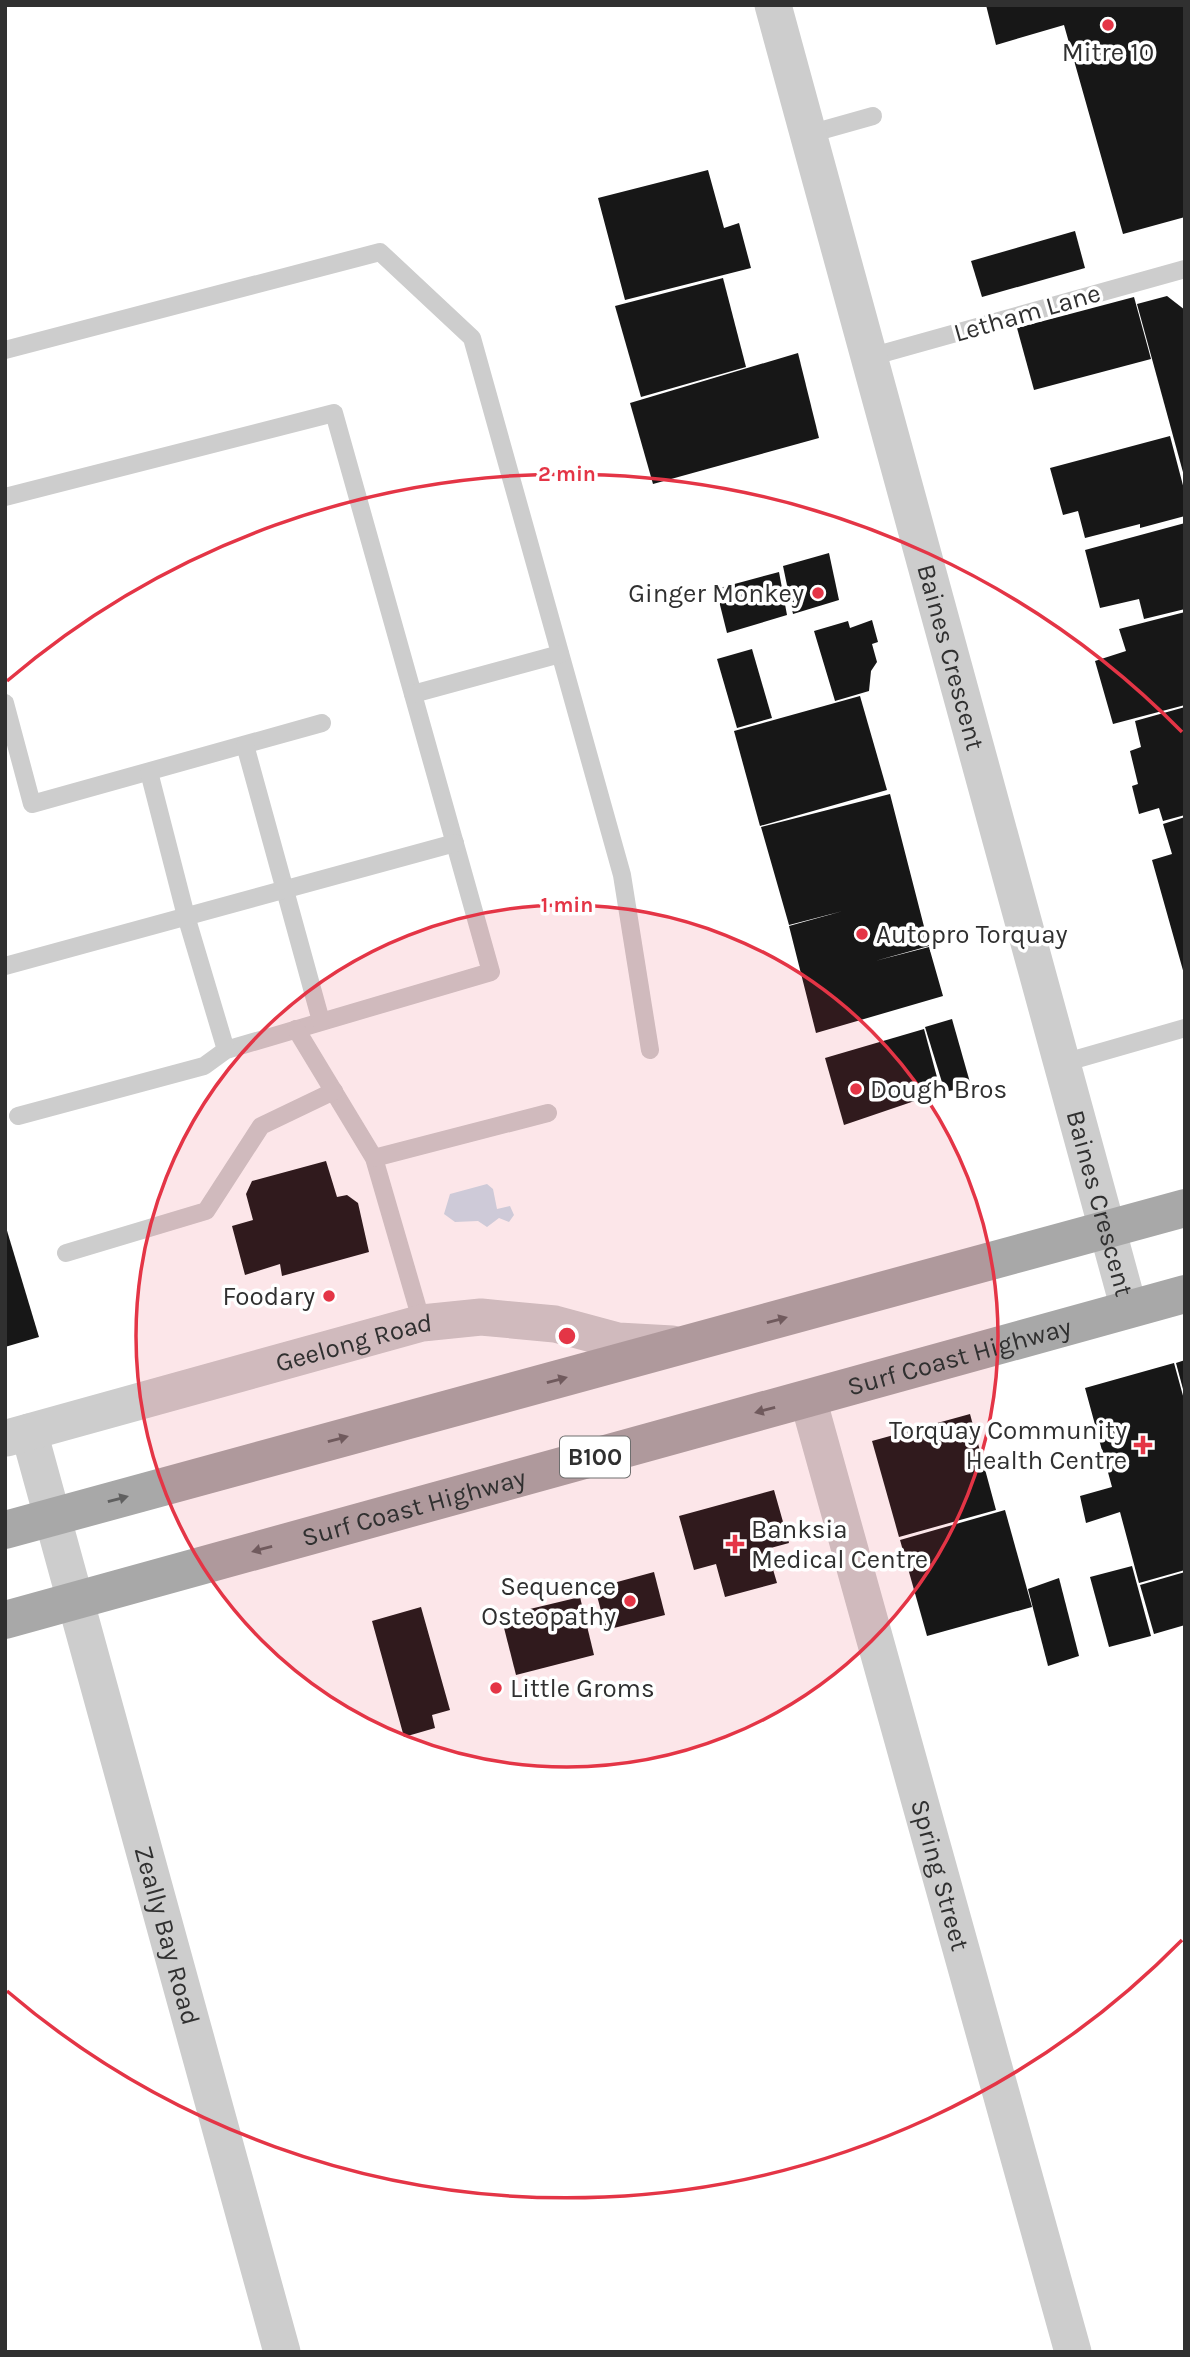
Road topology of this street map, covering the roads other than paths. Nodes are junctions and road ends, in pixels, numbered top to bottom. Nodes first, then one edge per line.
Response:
1 (772, 5) edge
2 (873, 116) dead end
3 (809, 134) junction
4 (1185, 269) edge
5 (5, 350) edge
6 (870, 357) junction
7 (5, 497) edge
8 (560, 654) junction
9 (413, 694) junction
10 (5, 703) edge
11 (322, 723) dead end
12 (246, 745) junction
13 (149, 772) junction
14 (455, 843) junction
15 (285, 890) junction
16 (186, 916) junction
17 (5, 966) edge
18 (321, 1021) junction
19 (1185, 1028) edge
20 (296, 1029) junction
21 (226, 1050) junction
22 (650, 1050) dead end
23 (1063, 1063) junction
24 (334, 1091) junction
25 (548, 1113) dead end
26 (18, 1116) dead end
27 (374, 1158) junction
28 (1185, 1208) edge
29 (1108, 1229) junction
30 (66, 1253) dead end
31 (1185, 1294) edge
32 (1129, 1309) junction
33 (422, 1323) junction
34 (687, 1345) junction
35 (808, 1399) junction
36 (17, 1435) edge
37 (52, 1517) junction
38 (5, 1530) edge
39 (75, 1601) junction
40 (5, 1620) edge
41 (282, 2352) edge
42 (1073, 2352) edge

1 - 3 street, Baines Crescent
2 - 3 lane
3 - 6 street, Baines Crescent
4 - 6 lane, Letham Lane
5 - 8 lane
6 - 23 street, Baines Crescent
7 - 9 lane
8 - 9 lane
8 - 22 lane
9 - 14 lane
10 - 13 lane
11 - 12 lane
12 - 13 lane
12 - 15 lane
13 - 16 lane
14 - 15 lane
14 - 18 lane
15 - 16 lane
15 - 18 lane
16 - 17 lane
16 - 21 lane
18 - 20 lane
19 - 23 lane
20 - 21 lane
20 - 24 lane
21 - 26 lane
23 - 29 street, Baines Crescent
24 - 27 lane
24 - 30 lane
25 - 27 lane
27 - 33 lane
28 - 29 main road
29 - 32 street, Baines Crescent
34 -> 29 main road
31 - 32 main road, Surf Coast Highway / B100
32 - 35 main road, Surf Coast Highway / B100
33 - 34 street, Geelong Road
33 - 36 street, Geelong Road
37 -> 34 main road
35 -> 39 main road, Surf Coast Highway / B100
35 - 42 street, Spring Street
36 - 37 street, Geelong Road
37 - 38 main road
37 - 39 street, Zeally Bay Road
39 - 40 main road, Surf Coast Highway / B100
39 - 41 street, Zeally Bay Road

